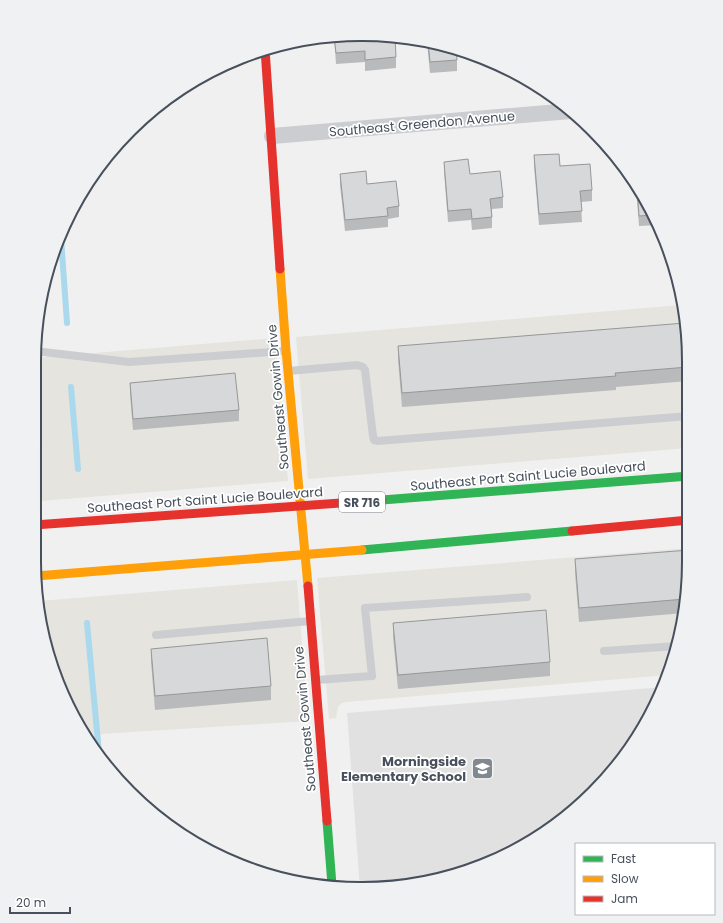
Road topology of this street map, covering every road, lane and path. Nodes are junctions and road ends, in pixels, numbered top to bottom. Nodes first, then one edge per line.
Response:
1 (266, 56) edge
2 (562, 112) edge
3 (272, 136) junction
4 (286, 350) junction
5 (41, 352) edge
6 (288, 371) junction
7 (682, 416) edge
8 (682, 477) edge
9 (300, 507) junction
10 (682, 521) edge
11 (41, 525) edge
12 (305, 555) junction
13 (42, 576) edge
14 (527, 597) dead end
15 (310, 621) junction
16 (156, 635) dead end
17 (670, 646) edge
18 (604, 651) dead end
19 (315, 680) junction
20 (332, 880) edge

1 - 3 main road, Southeast Gowin Drive
2 - 3 street, Southeast Greendon Avenue
3 - 4 main road, Southeast Gowin Drive
4 - 5 lane
4 - 6 main road, Southeast Gowin Drive
6 - 7 lane
6 - 9 main road, Southeast Gowin Drive
8 - 9 main road, Southeast Port Saint Lucie Boulevard / SR 716
9 - 11 main road, Southeast Port Saint Lucie Boulevard / SR 716
9 - 12 main road, Southeast Gowin Drive
10 - 12 main road
12 - 13 main road
12 - 15 main road, Southeast Gowin Drive
14 - 19 lane
15 - 16 lane
15 - 19 main road, Southeast Gowin Drive
17 - 18 lane
19 - 20 main road, Southeast Gowin Drive

